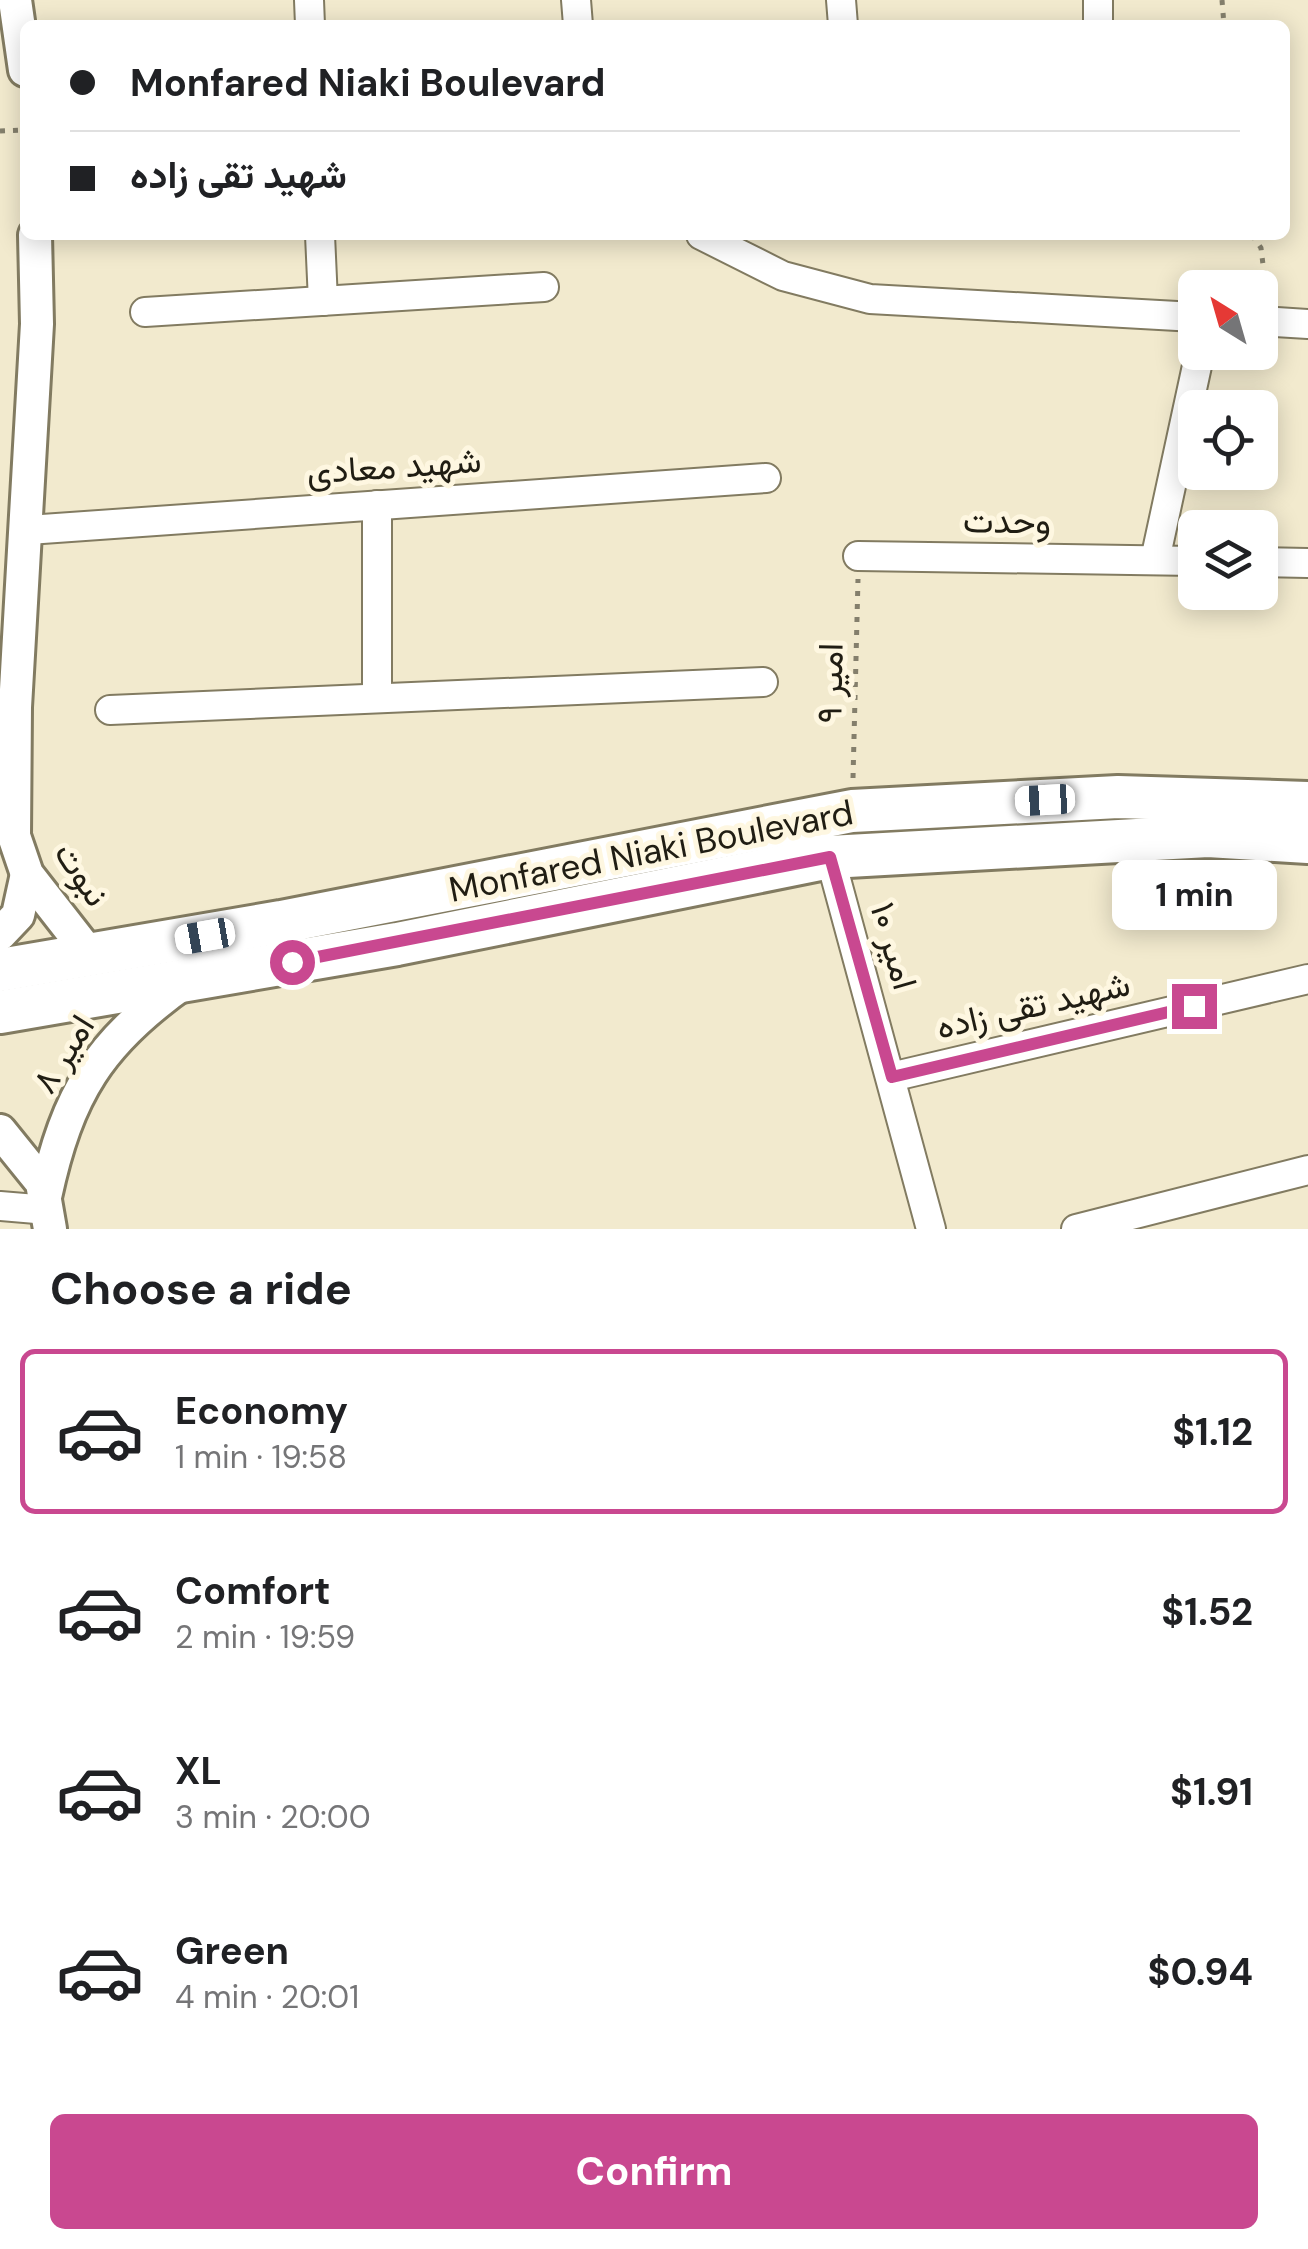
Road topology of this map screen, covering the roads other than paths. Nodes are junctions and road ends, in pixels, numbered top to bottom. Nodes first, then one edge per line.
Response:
1 (14, 0) edge
2 (20, 38) edge
3 (35, 240) edge
4 (320, 240) edge
5 (712, 240) edge
6 (544, 287) dead end
7 (323, 301) junction
8 (144, 312) dead end
9 (1178, 316) edge
10 (1278, 322) edge
11 (1308, 324) edge
12 (1196, 370) edge
13 (766, 478) dead end
14 (377, 505) junction
15 (28, 530) junction
16 (858, 556) road end
17 (1155, 560) junction
18 (1178, 561) edge
19 (1278, 562) edge
20 (1308, 562) edge
21 (763, 682) dead end
22 (376, 696) junction
23 (110, 710) dead end
24 (1308, 803) edge
25 (1308, 842) edge
26 (830, 857) junction
27 (26, 874) junction
28 (391, 901) junction
29 (0, 934) edge
30 (396, 944) junction
31 (91, 956) junction
32 (0, 970) edge
33 (1308, 979) edge
34 (188, 980) junction
35 (0, 1012) edge
36 (892, 1077) junction
37 (0, 1131) edge
38 (1308, 1170) edge
39 (0, 1206) edge
40 (48, 1212) edge
41 (931, 1229) edge
42 (1076, 1229) edge

1 - 2 street
3 - 15 street, نبوت
4 - 7 street
5 - 9 street
6 - 7 street
7 - 8 street
10 - 11 street
12 - 17 street
13 - 14 street, شهید معادی
14 - 15 street, شهید معادی
14 - 22 street
15 - 27 street, نبوت
16 - 17 street, وحدت
17 - 18 street, وحدت
19 - 20 street
21 - 22 street
22 - 23 street
24 - 28 main road, Monfared Niaki Boulevard
25 - 26 main road, Monfared Niaki Boulevard
26 - 30 main road, Monfared Niaki Boulevard
26 - 36 street, امیر ۱۰
27 - 29 street
27 - 31 street, نبوت
28 - 30 main road
28 - 31 main road, Monfared Niaki Boulevard
30 - 34 main road, Monfared Niaki Boulevard
31 - 32 main road, Monfared Niaki Boulevard
33 - 36 street, شهید تقی زاده
34 - 35 main road, Monfared Niaki Boulevard
34 - 40 street, امیر ۸
36 - 41 street, امیر ۱۰
37 - 40 street
38 - 42 street
39 - 40 street

